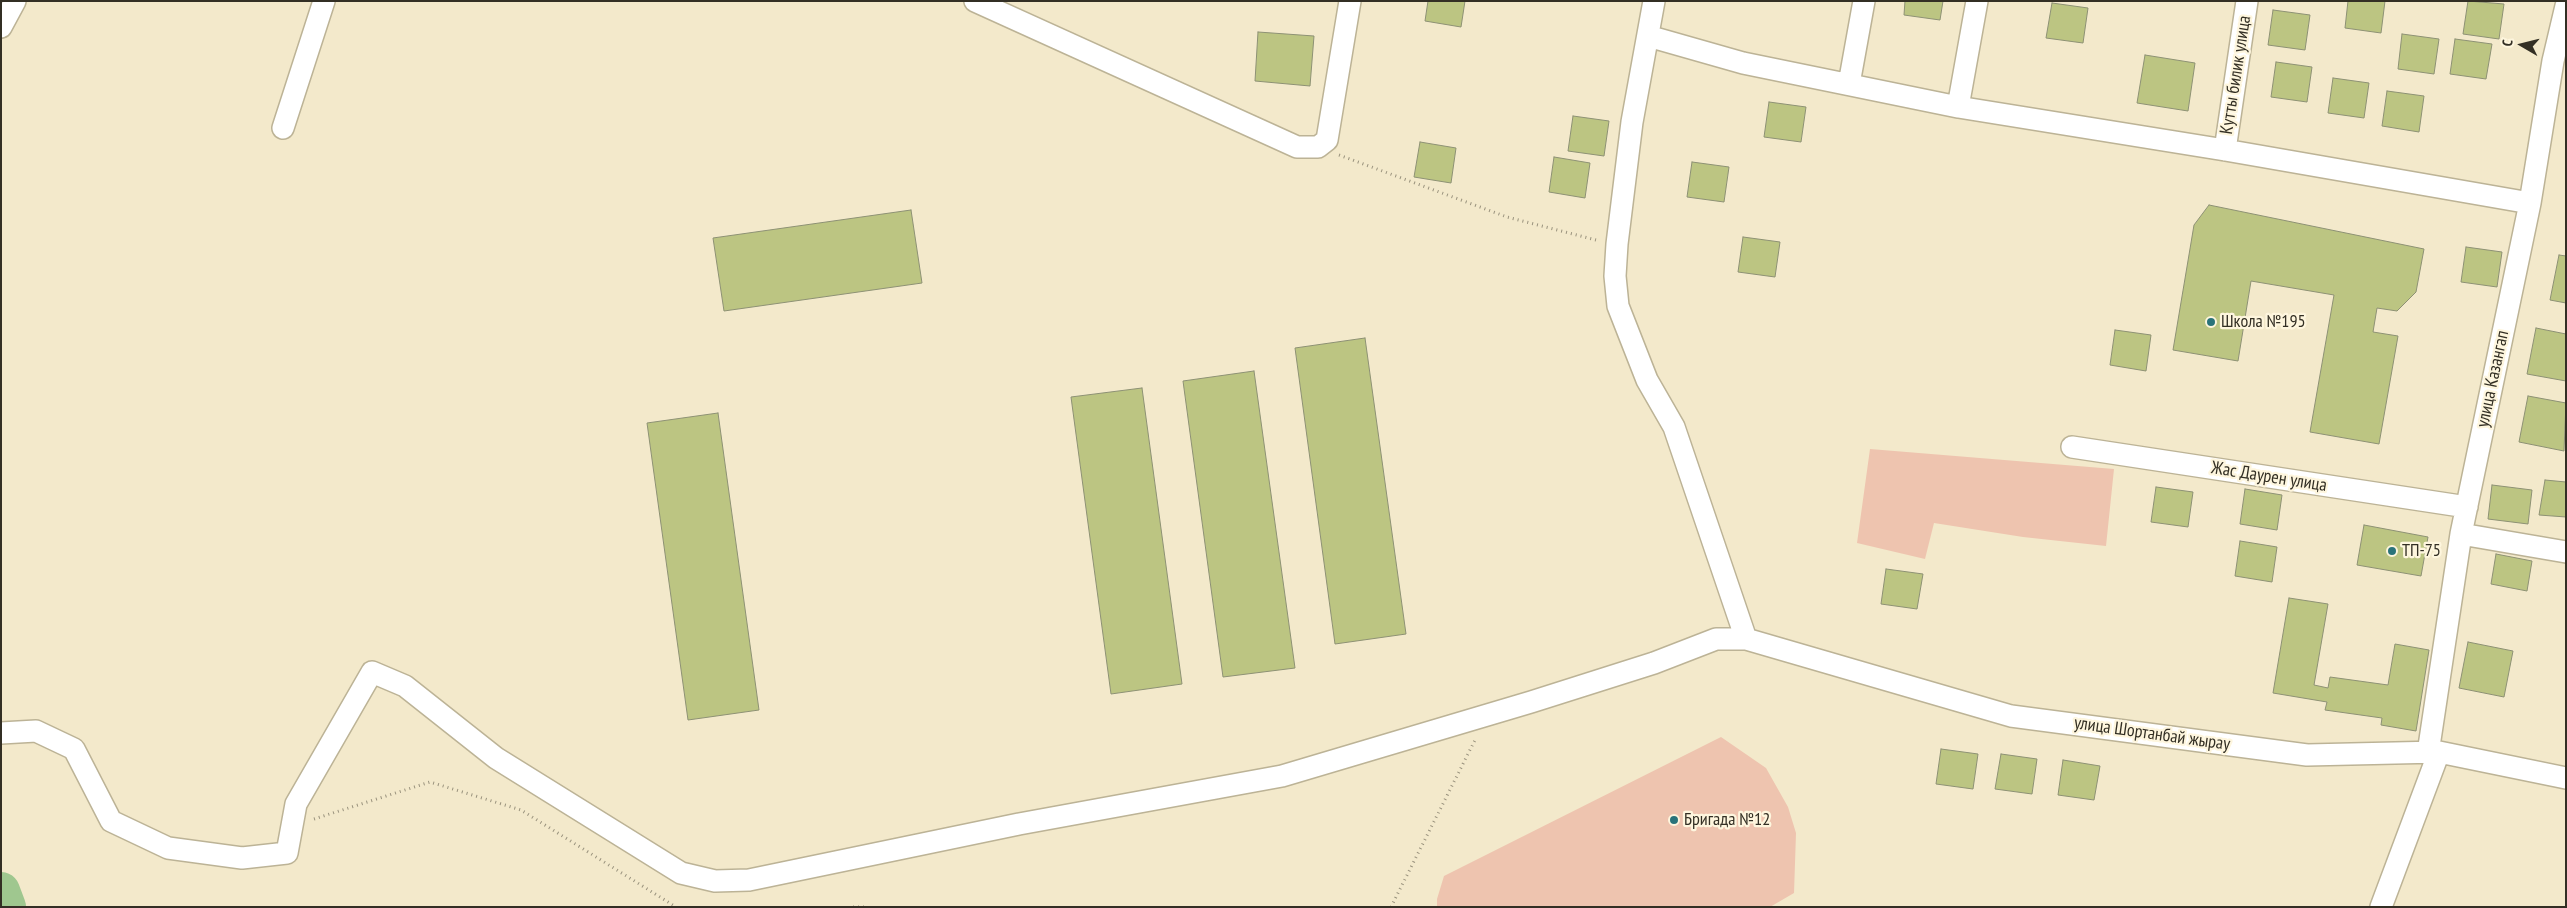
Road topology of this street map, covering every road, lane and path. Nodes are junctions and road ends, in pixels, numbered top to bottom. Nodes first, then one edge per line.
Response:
1 (15, 1) edge
2 (324, 1) edge
3 (1350, 1) edge
4 (1654, 1) edge
5 (1864, 1) edge
6 (1977, 1) edge
7 (2248, 1) edge
8 (985, 3) edge
9 (2566, 6) edge
10 (1, 27) edge
11 (1648, 36) junction
12 (2559, 63) edge
13 (1849, 84) junction
14 (1958, 107) junction
15 (283, 128) dead end
16 (1318, 147) junction
17 (2225, 150) junction
18 (2530, 204) junction
19 (1617, 244) junction
20 (2072, 447) dead end
21 (2467, 507) junction
22 (2461, 534) junction
23 (2566, 552) edge
24 (1746, 639) junction
25 (1488, 715) junction
26 (1, 733) edge
27 (2434, 753) junction
28 (2566, 778) edge
29 (292, 825) junction
30 (676, 907) edge
31 (853, 907) edge
32 (866, 907) edge
33 (1391, 907) edge
34 (2382, 907) edge

1 - 10 street
2 - 15 street
3 - 16 street
4 - 11 street
5 - 13 street
6 - 14 street
7 - 17 street, Кутты билик улица
8 - 16 street
9 - 12 street, улица Казангап
11 - 13 street
11 - 19 street
12 - 18 street, улица Казангап
13 - 14 street
14 - 17 street
16 - 19 path
17 - 18 street
18 - 21 street, улица Казангап
19 - 24 street
20 - 21 street, Жас Даурен улица
21 - 22 street, улица Казангап
22 - 23 street
22 - 27 street, улица Казангап
24 - 25 street, улица Шортанбай жырау
24 - 27 street, улица Шортанбай жырау
25 - 29 street, улица Шортанбай жырау
25 - 33 path
26 - 29 street
27 - 28 street, улица Шортанбай жырау
27 - 34 street, улица Казангап
29 - 30 path
31 - 32 path

